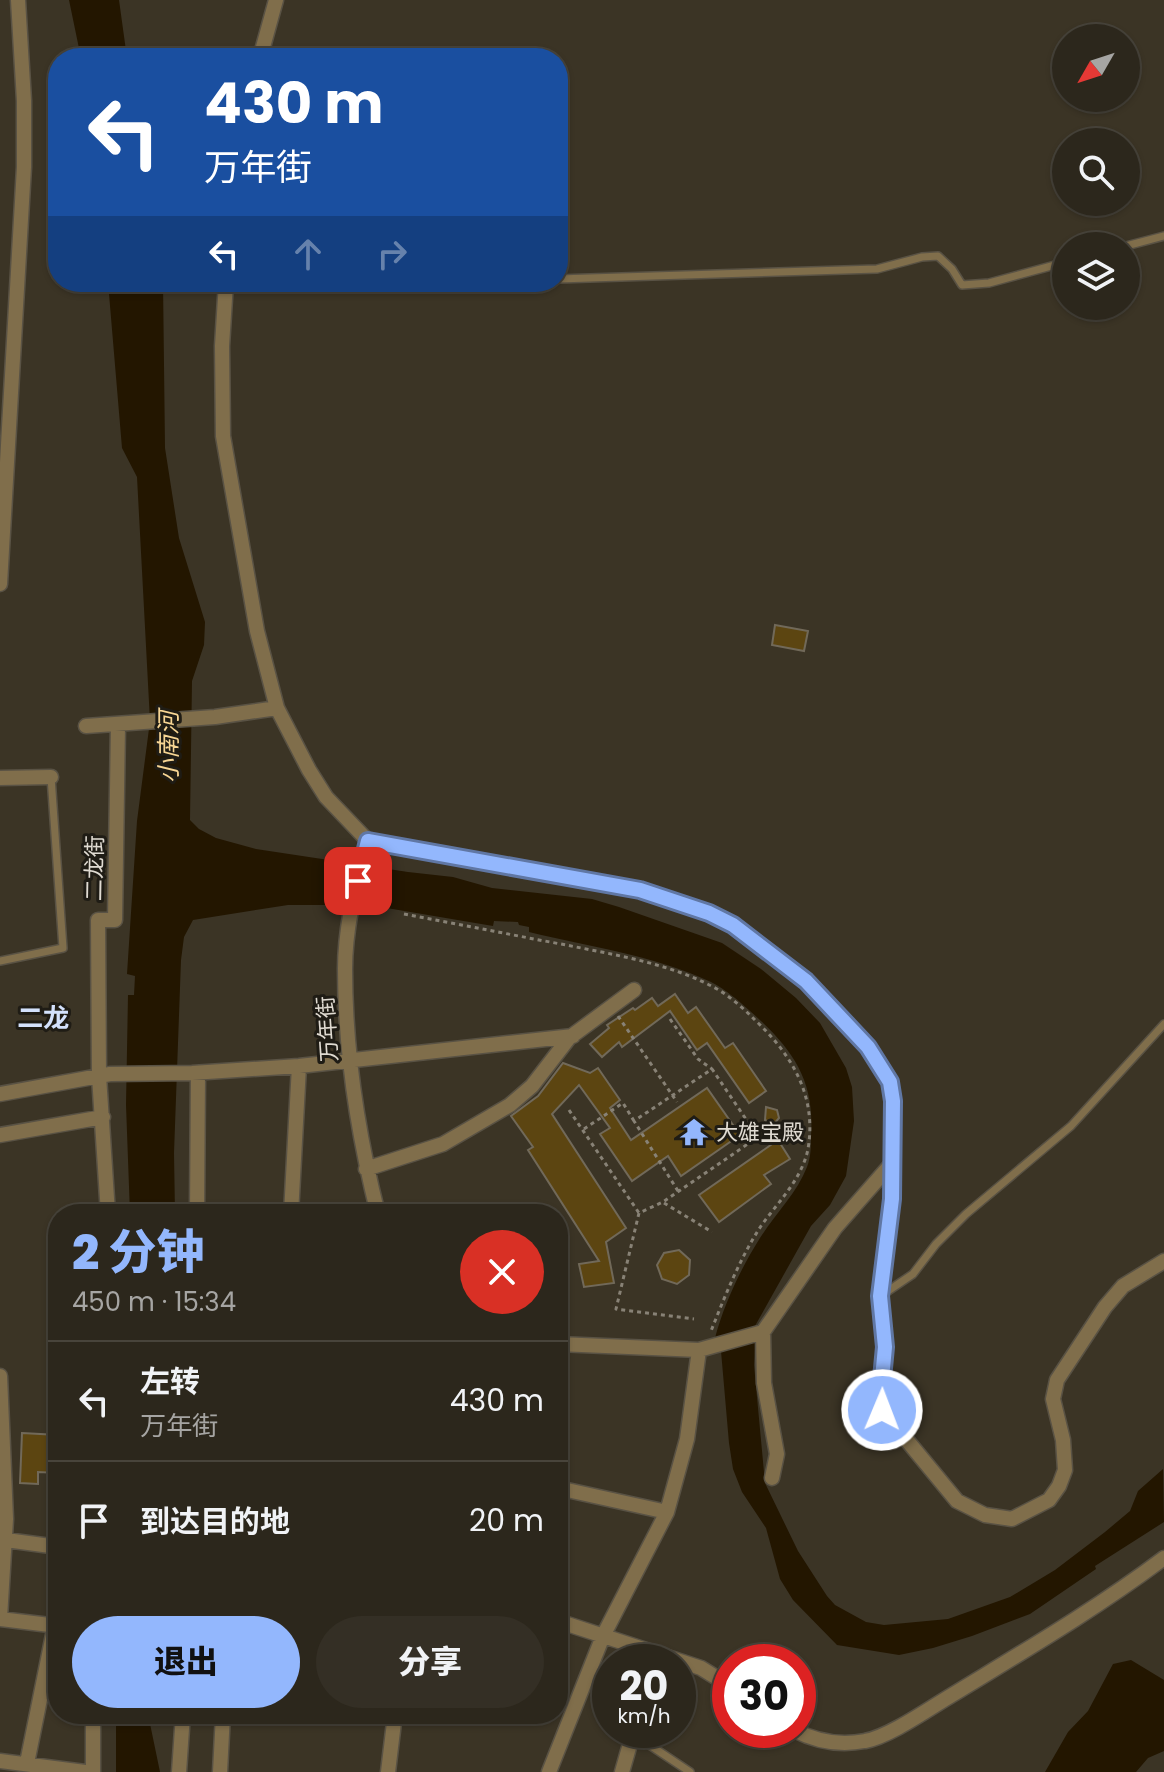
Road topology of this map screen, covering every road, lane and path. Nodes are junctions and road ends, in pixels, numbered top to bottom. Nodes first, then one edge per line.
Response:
1 (18, 0) edge
2 (276, 0) edge
3 (263, 48) edge
4 (1164, 236) edge
5 (1140, 242) edge
6 (1052, 266) edge
7 (568, 279) edge
8 (225, 292) edge
9 (0, 584) edge
10 (277, 708) junction
11 (118, 725) junction
12 (86, 726) dead end
13 (51, 777) joint
14 (0, 778) edge
15 (368, 841) junction
16 (404, 914) dead end
17 (0, 961) edge
18 (634, 990) dead end
19 (611, 1007) junction
20 (670, 1019) dead end
21 (1164, 1024) edge
22 (573, 1036) junction
23 (351, 1060) junction
24 (299, 1066) junction
25 (712, 1069) junction
26 (195, 1073) junction
27 (104, 1075) junction
28 (0, 1094) edge
29 (673, 1095) junction
30 (677, 1102) dead end
31 (569, 1110) dead end
32 (103, 1117) junction
33 (634, 1121) junction
34 (583, 1130) junction
35 (0, 1135) edge
36 (893, 1162) junction
37 (366, 1169) junction
38 (678, 1191) junction
39 (663, 1202) junction
40 (107, 1204) edge
41 (197, 1204) edge
42 (292, 1204) edge
43 (375, 1204) edge
44 (639, 1213) junction
45 (712, 1232) dead end
46 (1164, 1261) edge
47 (880, 1296) junction
48 (694, 1319) dead end
49 (763, 1332) junction
50 (568, 1344) edge
51 (705, 1345) junction
52 (0, 1376) edge
53 (1, 1393) edge
54 (772, 1478) dead end
55 (568, 1490) edge
56 (667, 1512) junction
57 (3, 1519) edge
58 (6, 1540) junction
59 (48, 1546) edge
60 (1164, 1558) edge
61 (0, 1618) edge
62 (568, 1624) edge
63 (48, 1625) edge
64 (603, 1636) junction
65 (622, 1644) edge
66 (48, 1664) edge
67 (93, 1724) edge
68 (182, 1724) edge
69 (222, 1724) edge
70 (394, 1724) edge
71 (816, 1740) edge
72 (629, 1748) edge
73 (656, 1748) edge
74 (0, 1761) edge
75 (27, 1763) junction
76 (85, 1772) edge
77 (93, 1772) edge
78 (179, 1772) edge
79 (220, 1772) edge
80 (388, 1772) edge
81 (549, 1772) edge
82 (622, 1772) edge
83 (690, 1772) edge

1 - 9 street
2 - 3 street
4 - 5 lane
6 - 7 lane
8 - 10 street
10 - 11 street
10 - 15 street
11 - 12 street
11 - 27 street, 二龙街
13 - 14 street
13 - 17 lane
15 - 23 street, 万年街
15 - 36 street
16 - 51 path
18 - 19 street
19 - 22 street
19 - 29 path
20 - 25 path
21 - 47 lane
22 - 23 street
22 - 37 street
23 - 24 street
23 - 37 street, 万年街
24 - 26 street
24 - 42 street
25 - 29 path
25 - 38 path
26 - 27 street
26 - 41 street
27 - 28 street
27 - 32 street
29 - 30 path
29 - 33 path
31 - 34 path
32 - 35 street
32 - 40 street
33 - 34 path
33 - 38 path
34 - 44 path
36 - 47 street
36 - 49 street
37 - 43 street, 万年街
38 - 39 path
39 - 44 path
39 - 45 path
44 - 48 path
46 - 47 street
49 - 51 street
49 - 54 street
50 - 51 street
51 - 56 street
52 - 53 street
53 - 57 street
55 - 56 street
56 - 64 street
57 - 58 street
58 - 59 street
58 - 61 street
60 - 71 street
61 - 63 street
62 - 64 street
64 - 65 street
64 - 81 street
66 - 75 street
67 - 77 street
68 - 78 street
69 - 79 street
70 - 80 street
72 - 82 street
73 - 83 lane
74 - 75 street
75 - 76 street

